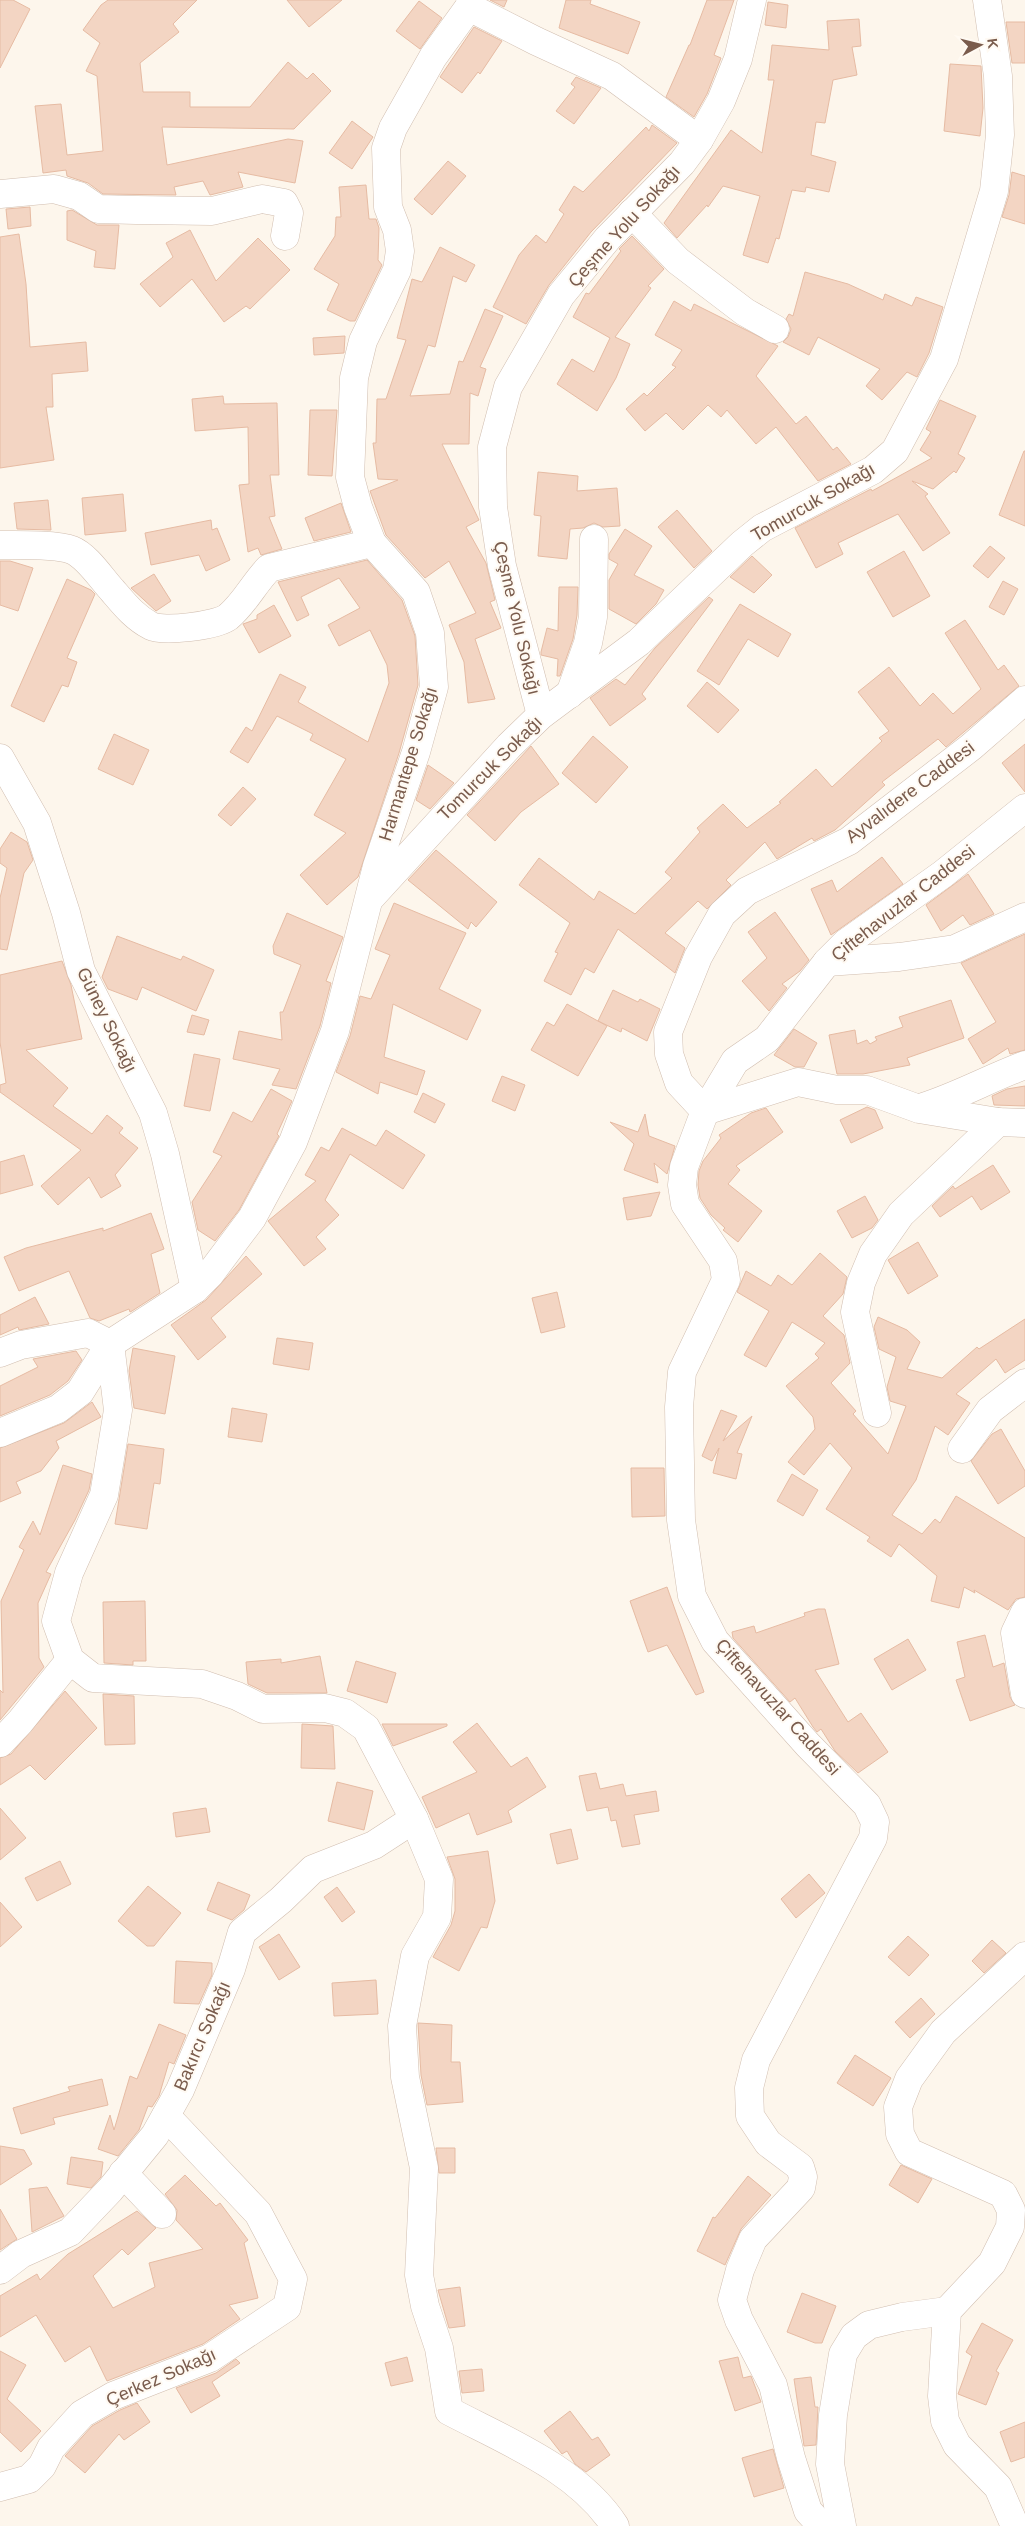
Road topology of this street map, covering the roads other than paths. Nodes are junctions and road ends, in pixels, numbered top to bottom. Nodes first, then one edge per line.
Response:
1 (752, 0) edge
2 (987, 0) edge
3 (470, 4) edge
4 (699, 140) junction
5 (0, 194) edge
6 (632, 213) junction
7 (285, 236) dead end
8 (775, 329) dead end
9 (594, 539) dead end
10 (372, 543) junction
11 (0, 545) edge
12 (570, 694) junction
13 (1025, 700) edge
14 (541, 715) junction
15 (0, 758) edge
16 (1025, 808) edge
17 (369, 899) junction
18 (1025, 916) edge
19 (827, 962) junction
20 (1025, 1065) edge
21 (919, 1108) junction
22 (705, 1111) junction
23 (998, 1122) junction
24 (1025, 1123) edge
25 (195, 1289) junction
26 (110, 1344) junction
27 (0, 1353) edge
28 (1025, 1383) edge
29 (877, 1413) dead end
30 (0, 1433) edge
31 (962, 1449) dead end
32 (1025, 1612) edge
33 (70, 1660) junction
34 (1025, 1694) edge
35 (0, 1743) edge
36 (414, 1819) junction
37 (1025, 1956) edge
38 (166, 2116) junction
39 (123, 2173) junction
40 (162, 2214) dead end
41 (0, 2270) edge
42 (947, 2311) junction
43 (0, 2487) edge
44 (1010, 2520) edge
45 (615, 2526) edge
46 (822, 2526) edge
47 (842, 2526) edge

1 - 4 street, Çeşme Yolu Sokağı
2 - 12 street, Tomurcuk Sokağı
3 - 4 street
3 - 10 street, Harmantepe Sokağı
4 - 6 street, Çeşme Yolu Sokağı
5 - 7 street
6 - 8 street
6 - 14 street, Çeşme Yolu Sokağı
9 - 12 street
10 - 11 street
10 - 17 street, Harmantepe Sokağı
12 - 14 street, Tomurcuk Sokağı
13 - 22 street, Ayvalıdere Caddesi
14 - 17 street, Tomurcuk Sokağı
15 - 25 street, Güney Sokağı
16 - 19 street, Çiftehavuzlar Caddesi
17 - 25 street, Harmantepe Sokağı
18 - 19 street
19 - 22 street, Çiftehavuzlar Caddesi
20 - 21 street
21 - 22 street
21 - 23 street
22 - 46 street, Çiftehavuzlar Caddesi
23 - 24 street
23 - 29 street
25 - 26 street, Harmantepe Sokağı
26 - 27 street
26 - 30 street
26 - 33 street
28 - 31 street
32 - 34 street
33 - 35 street
33 - 36 street
36 - 38 street, Bakırcı Sokağı
36 - 45 street
37 - 42 street
38 - 39 street, Bakırcı Sokağı
38 - 43 street, Çerkez Sokağı
39 - 40 street
39 - 41 street, Bakırcı Sokağı
42 - 44 street
42 - 47 street

